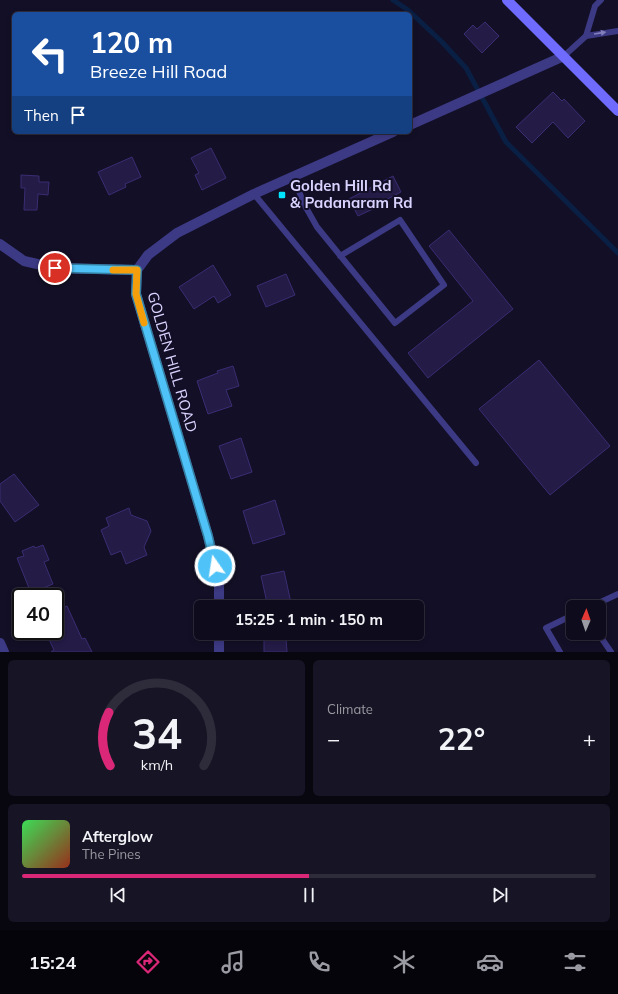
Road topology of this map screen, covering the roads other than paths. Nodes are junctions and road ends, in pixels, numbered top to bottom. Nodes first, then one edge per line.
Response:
1 (506, 0) edge
2 (601, 0) edge
3 (618, 31) edge
4 (586, 36) junction
5 (564, 56) junction
6 (618, 110) edge
7 (412, 123) edge
8 (388, 134) edge
9 (293, 176) junction
10 (254, 194) junction
11 (0, 244) edge
12 (340, 256) junction
13 (137, 270) junction
14 (476, 463) dead end
15 (618, 594) edge
16 (219, 600) edge
17 (605, 600) edge
18 (566, 618) edge
19 (219, 640) edge
20 (603, 640) edge
21 (0, 643) edge
22 (4, 652) edge
23 (219, 652) edge
24 (560, 652) edge
25 (611, 652) edge

1 - 5 main road
2 - 4 lane
4 -> 3 lane
4 - 5 lane
5 - 6 main road
5 - 7 street
8 - 9 street
9 - 10 street
9 - 12 lane
10 - 13 street
10 - 14 lane
11 - 13 street
12 - 12 lane
13 - 16 street, GOLDEN HILL ROAD
15 - 17 lane
18 - 24 lane
19 - 23 street
20 - 25 lane
21 - 22 street

